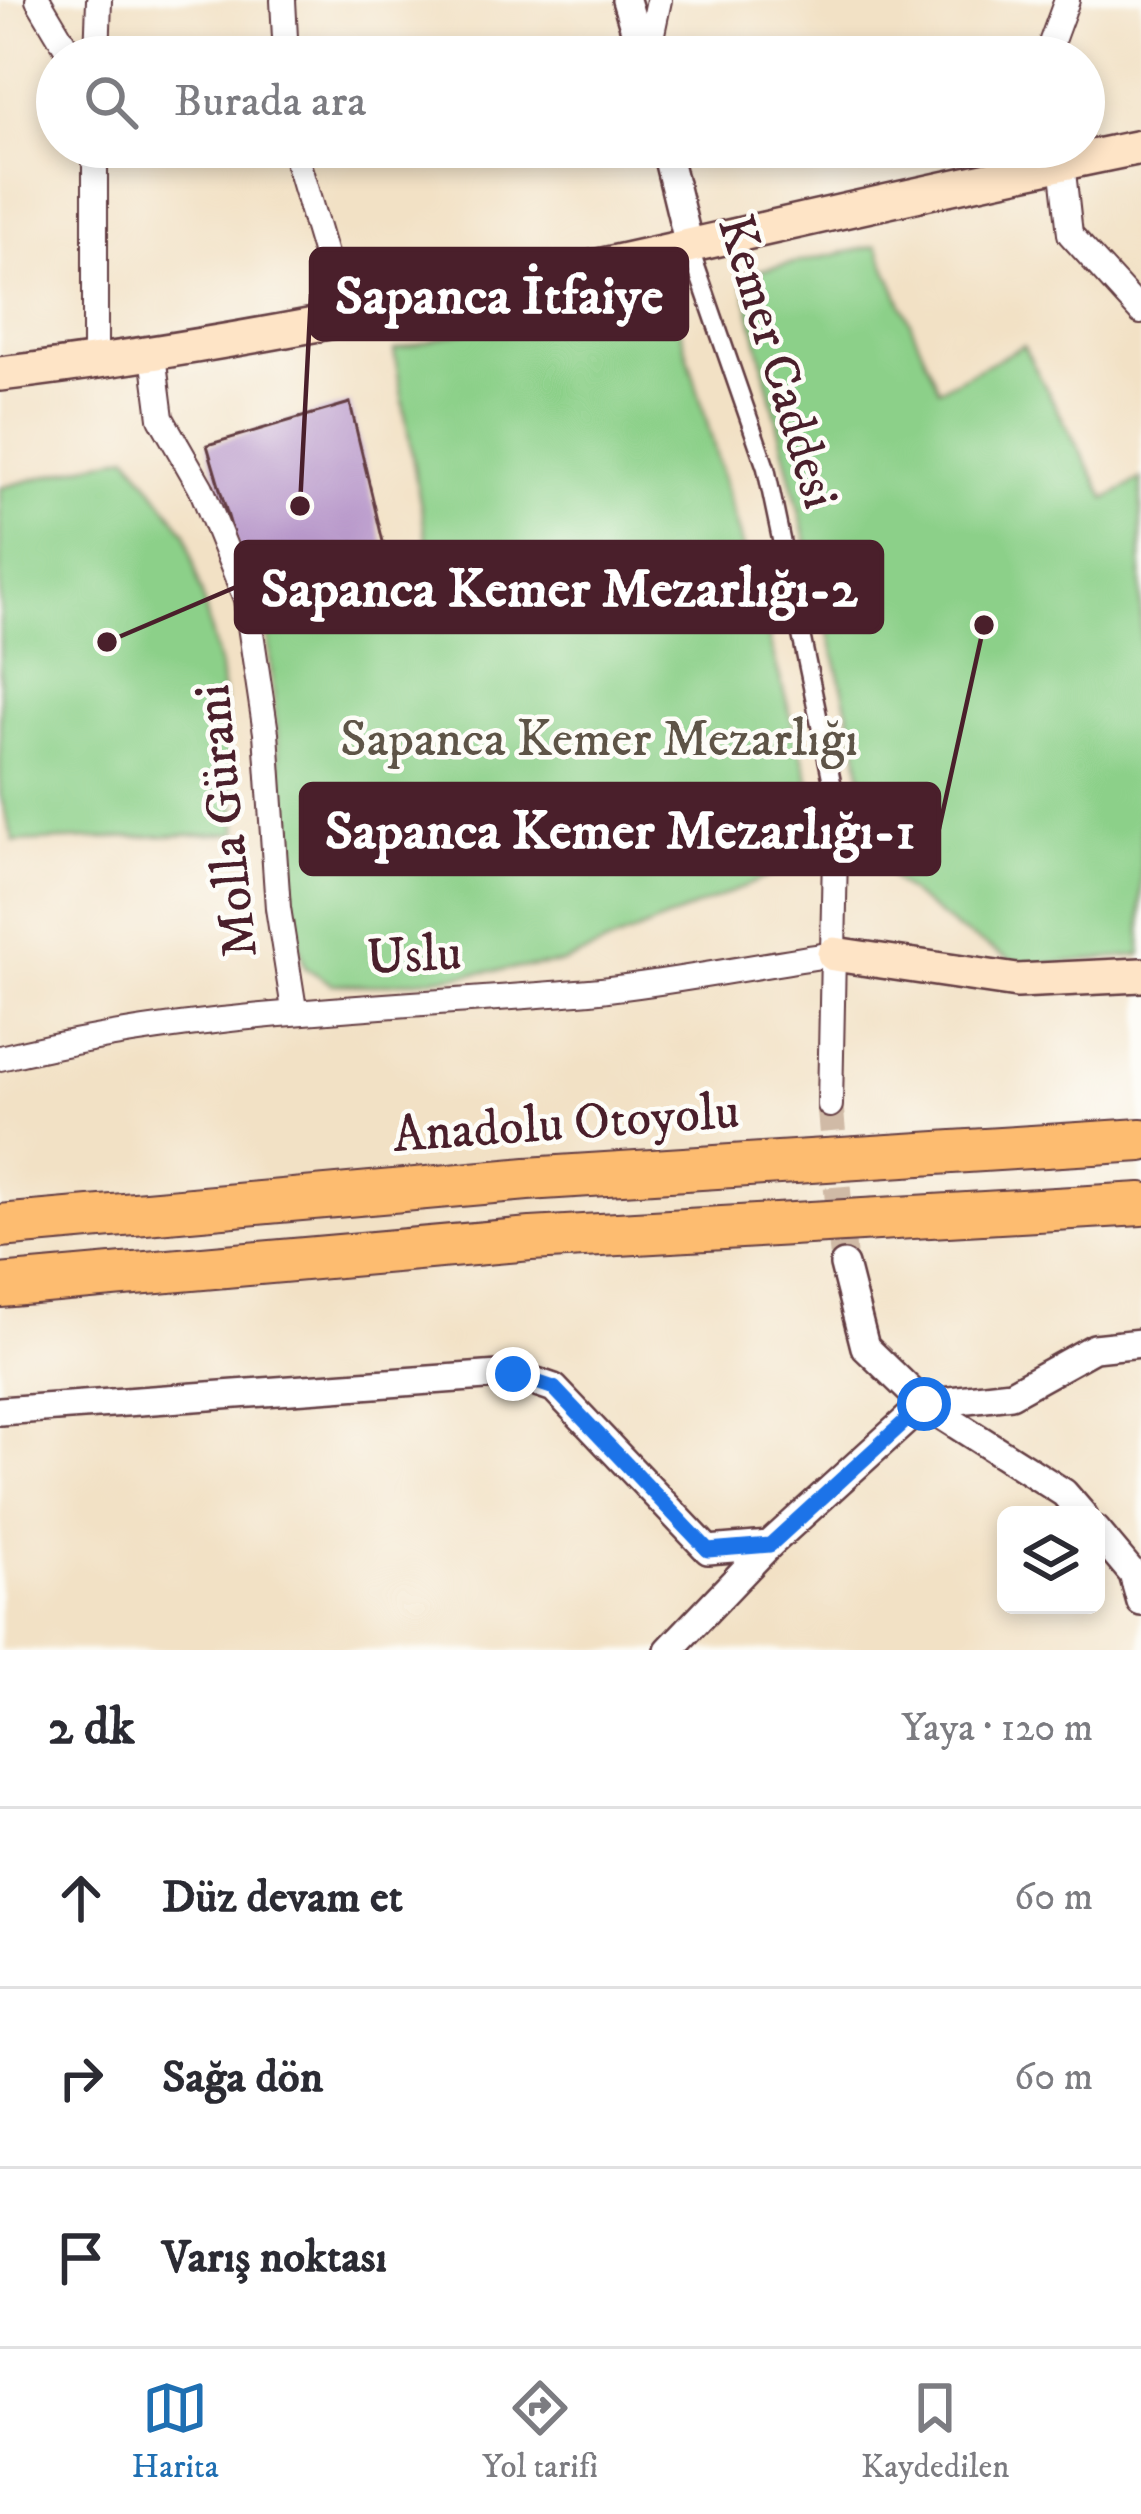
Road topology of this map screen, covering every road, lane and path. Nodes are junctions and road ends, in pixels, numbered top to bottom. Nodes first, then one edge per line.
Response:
1 (38, 0) edge
2 (99, 0) edge
3 (283, 0) edge
4 (626, 0) edge
5 (658, 0) edge
6 (1067, 0) edge
7 (59, 36) edge
8 (98, 36) edge
9 (285, 36) edge
10 (638, 36) edge
11 (650, 36) edge
12 (1054, 36) edge
13 (1141, 147) edge
14 (1105, 154) edge
15 (95, 168) edge
16 (299, 168) edge
17 (670, 168) edge
18 (982, 168) edge
19 (1063, 168) edge
20 (690, 249) junction
21 (1141, 312) edge
22 (344, 318) junction
23 (153, 355) junction
24 (95, 363) junction
25 (0, 374) edge
26 (836, 801) joint
27 (834, 954) junction
28 (1141, 974) edge
29 (294, 1009) junction
30 (0, 1058) edge
31 (830, 1105) tunnel mouth
32 (1141, 1140) edge
33 (1141, 1204) edge
34 (0, 1226) edge
35 (844, 1265) tunnel mouth
36 (0, 1286) edge
37 (1141, 1343) edge
38 (924, 1404) junction
39 (0, 1412) edge
40 (1075, 1506) edge
41 (1105, 1541) edge
42 (770, 1545) junction
43 (1141, 1602) edge
44 (669, 1650) edge

1 - 7 street
2 - 8 street
3 - 9 street
4 - 10 street
5 - 11 street
6 - 12 street
13 - 14 main road
15 - 24 street
16 - 22 street
17 - 20 street, Kemer Caddesi
18 - 20 main road
19 - 21 street
20 - 22 main road
20 - 26 street, Kemer Caddesi
22 - 23 main road
23 - 24 main road
23 - 29 street, Molla Gürani
24 - 25 main road
26 - 27 street, Kemer Caddesi
27 - 28 main road
27 - 29 street, Uslu
27 - 31 street, Kemer Caddesi
29 - 30 street, Uslu
32 - 34 highway, Anadolu Otoyolu
33 - 36 highway
35 - 38 street
37 - 38 street
38 - 40 street
38 - 42 street
39 - 42 street
41 - 43 street
42 - 44 street

